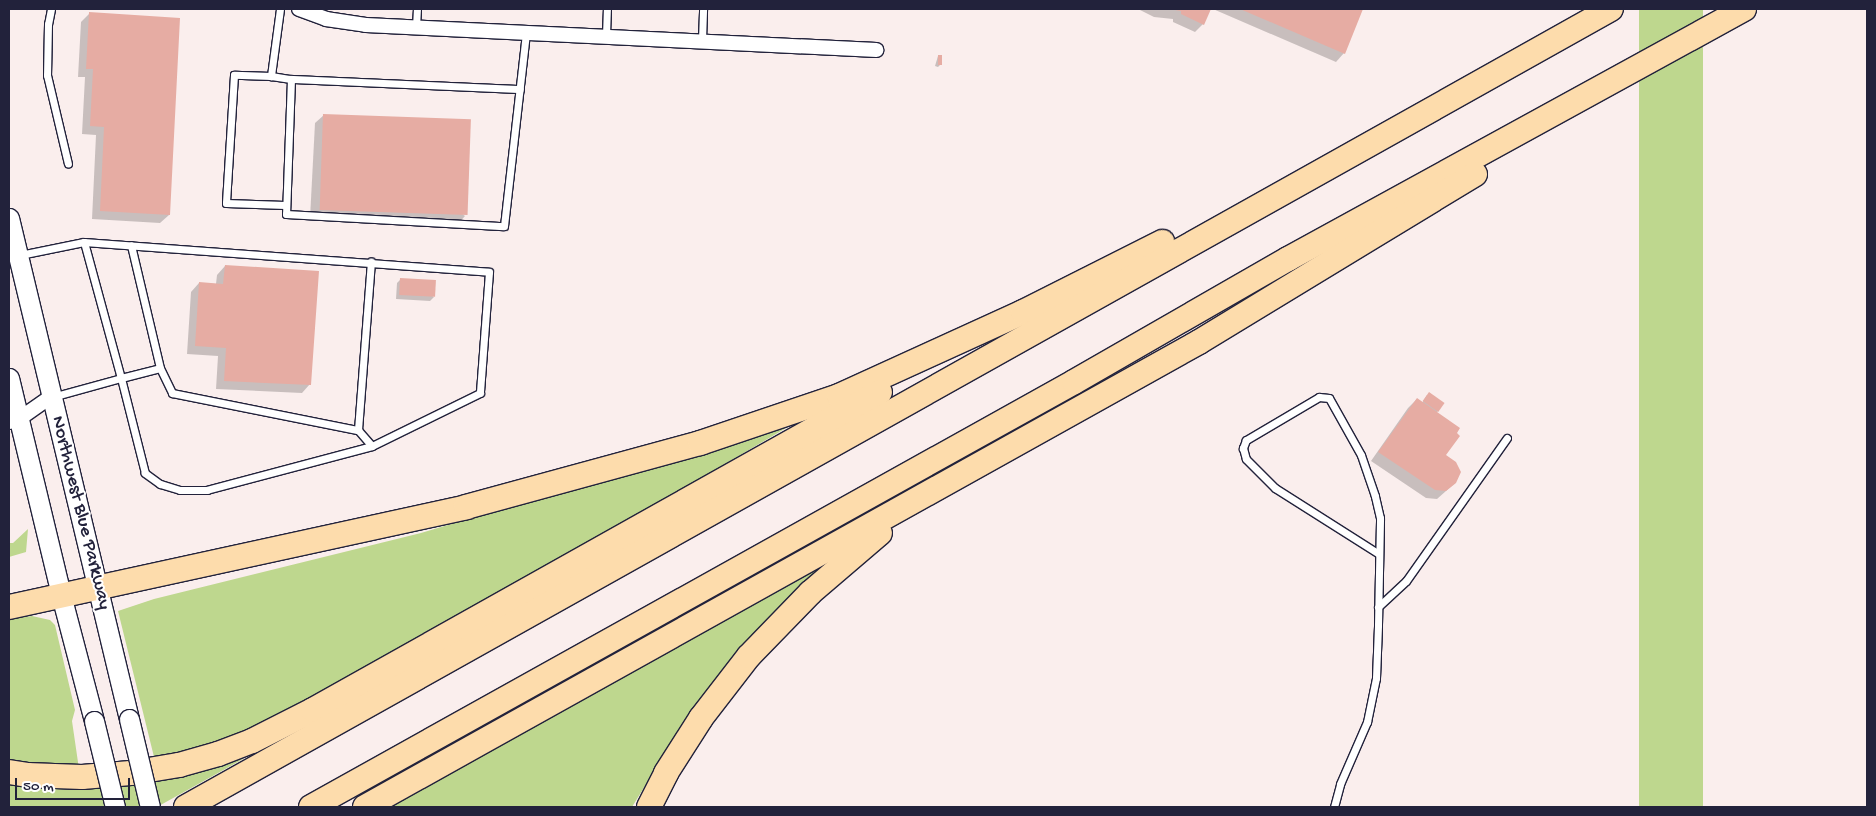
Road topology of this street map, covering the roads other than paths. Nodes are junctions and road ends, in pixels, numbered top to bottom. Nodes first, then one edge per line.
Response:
1 (51, 9) edge
2 (280, 9) edge
3 (299, 9) edge
4 (417, 9) edge
5 (607, 9) edge
6 (703, 9) edge
7 (1611, 9) edge
8 (1744, 9) edge
9 (416, 27) junction
10 (526, 32) junction
11 (606, 35) junction
12 (702, 40) junction
13 (1680, 45) junction
14 (876, 50) dead end
15 (271, 76) junction
16 (291, 79) junction
17 (520, 89) junction
18 (1415, 118) junction
19 (68, 164) dead end
20 (286, 205) junction
21 (9, 218) edge
22 (84, 242) junction
23 (131, 245) junction
24 (18, 256) junction
25 (371, 262) junction
26 (1023, 312) junction
27 (160, 368) junction
28 (9, 378) edge
29 (121, 378) junction
30 (51, 397) junction
31 (14, 421) edge
32 (358, 430) junction
33 (1507, 438) dead end
34 (372, 446) junction
35 (944, 486) junction
36 (1379, 554) junction
37 (98, 586) junction
38 (61, 595) junction
39 (9, 607) edge
40 (1378, 608) junction
41 (9, 772) edge
42 (115, 807) edge
43 (150, 807) edge
44 (186, 807) edge
45 (311, 807) edge
46 (365, 807) edge
47 (649, 807) edge
48 (1334, 807) edge

1 - 19 lane
2 - 15 lane
3 - 9 street
4 - 9 lane
5 - 11 lane
6 - 12 lane
7 - 18 highway
8 - 13 highway
9 - 10 street
10 - 11 street
10 - 17 lane
11 - 12 street
12 - 14 street
13 - 35 highway
13 - 45 highway
15 - 16 lane
15 - 20 lane
16 - 17 lane
16 - 20 lane
17 - 20 lane
18 - 26 highway
18 - 44 highway
21 - 24 street, Northwest Blue Parkway
22 - 23 lane
22 - 24 lane
22 - 29 lane
23 - 25 lane
23 - 27 lane
24 - 30 street, Northwest Blue Parkway
25 - 32 lane
25 - 34 lane
26 - 37 highway
26 - 41 highway
27 - 29 lane
27 - 32 lane
28 - 31 street, Northwest Blue Parkway
29 - 30 lane
29 - 34 lane
30 - 31 street
30 - 37 street, Northwest Blue Parkway
31 - 38 street, Northwest Blue Parkway
32 - 34 lane
33 - 40 lane
35 - 46 highway
35 - 47 highway
36 - 36 lane
36 - 40 lane
37 - 38 highway
37 - 43 street, Northwest Blue Parkway, bridge
38 - 39 highway
38 - 42 street, Northwest Blue Parkway, bridge
40 - 48 lane

